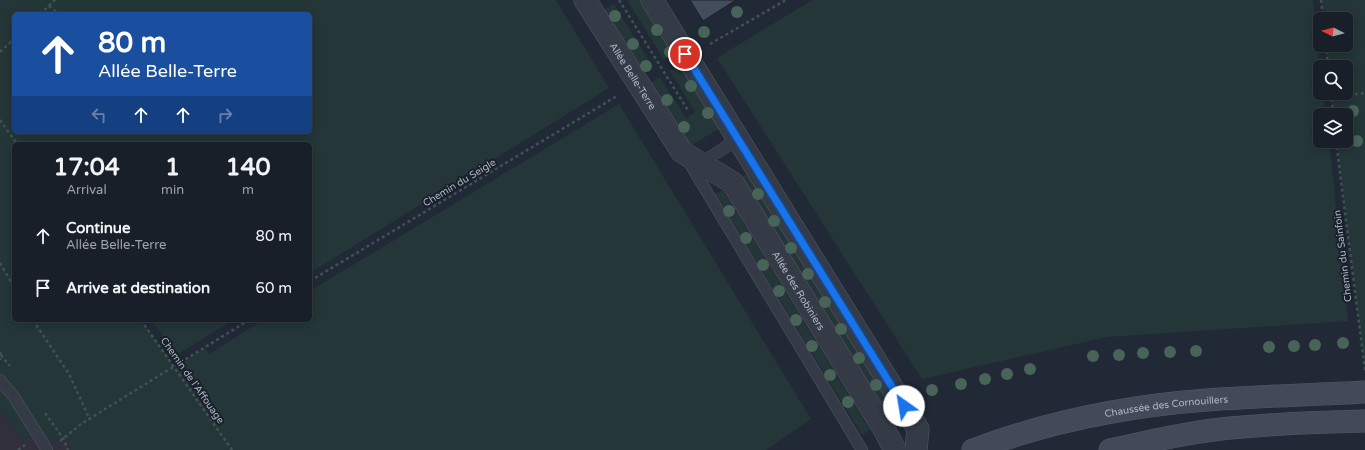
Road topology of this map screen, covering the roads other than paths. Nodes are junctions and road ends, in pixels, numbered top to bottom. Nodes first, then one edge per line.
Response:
1 (585, 0) edge
2 (652, 0) edge
3 (732, 131) junction
4 (682, 152) junction
5 (701, 163) junction
6 (0, 380) edge
7 (1365, 392) edge
8 (1365, 421) edge
9 (46, 450) edge
10 (862, 450) edge
11 (895, 450) edge
12 (916, 450) edge
13 (972, 450) edge
14 (1110, 450) edge

1 - 4 street, Allée Belle-Terre
2 - 3 street
3 - 5 lane
3 - 12 street
4 - 5 street, Allée des Robiniers
4 - 10 lane
5 - 11 street, Allée des Robiniers
6 - 9 lane
7 - 13 street, Chaussée des Cornouillers
8 - 14 street

